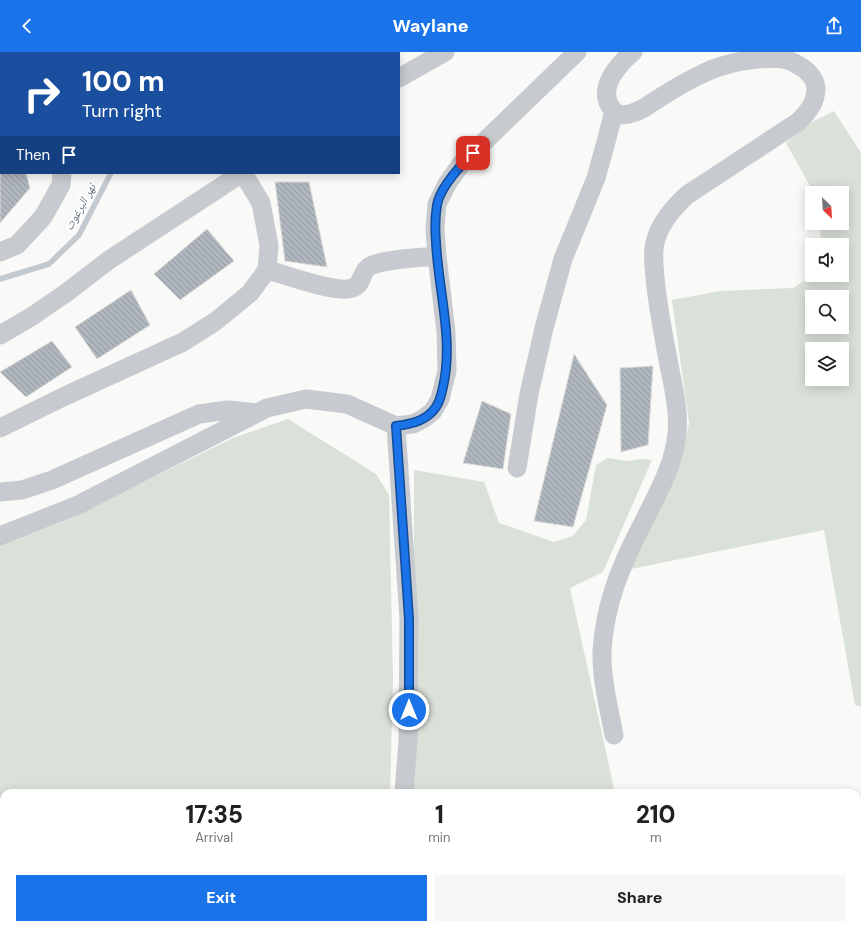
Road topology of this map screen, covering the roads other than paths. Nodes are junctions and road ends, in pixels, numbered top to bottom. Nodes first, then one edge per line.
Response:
1 (444, 52) edge
2 (577, 52) edge
3 (633, 52) edge
4 (400, 77) edge
5 (614, 111) junction
6 (62, 174) edge
7 (241, 174) edge
8 (244, 174) edge
9 (0, 252) edge
10 (437, 256) junction
11 (266, 270) junction
12 (0, 335) edge
13 (257, 413) junction
14 (396, 426) junction
15 (0, 428) edge
16 (517, 468) dead end
17 (0, 492) edge
18 (0, 536) edge
19 (614, 735) dead end
20 (404, 789) edge

1 - 4 street
2 - 10 street
3 - 5 street
5 - 16 street
5 - 19 street
6 - 9 street
7 - 12 street
8 - 11 street
10 - 11 street
10 - 14 street
11 - 15 street
13 - 14 street
13 - 17 street
13 - 18 street
14 - 20 street

